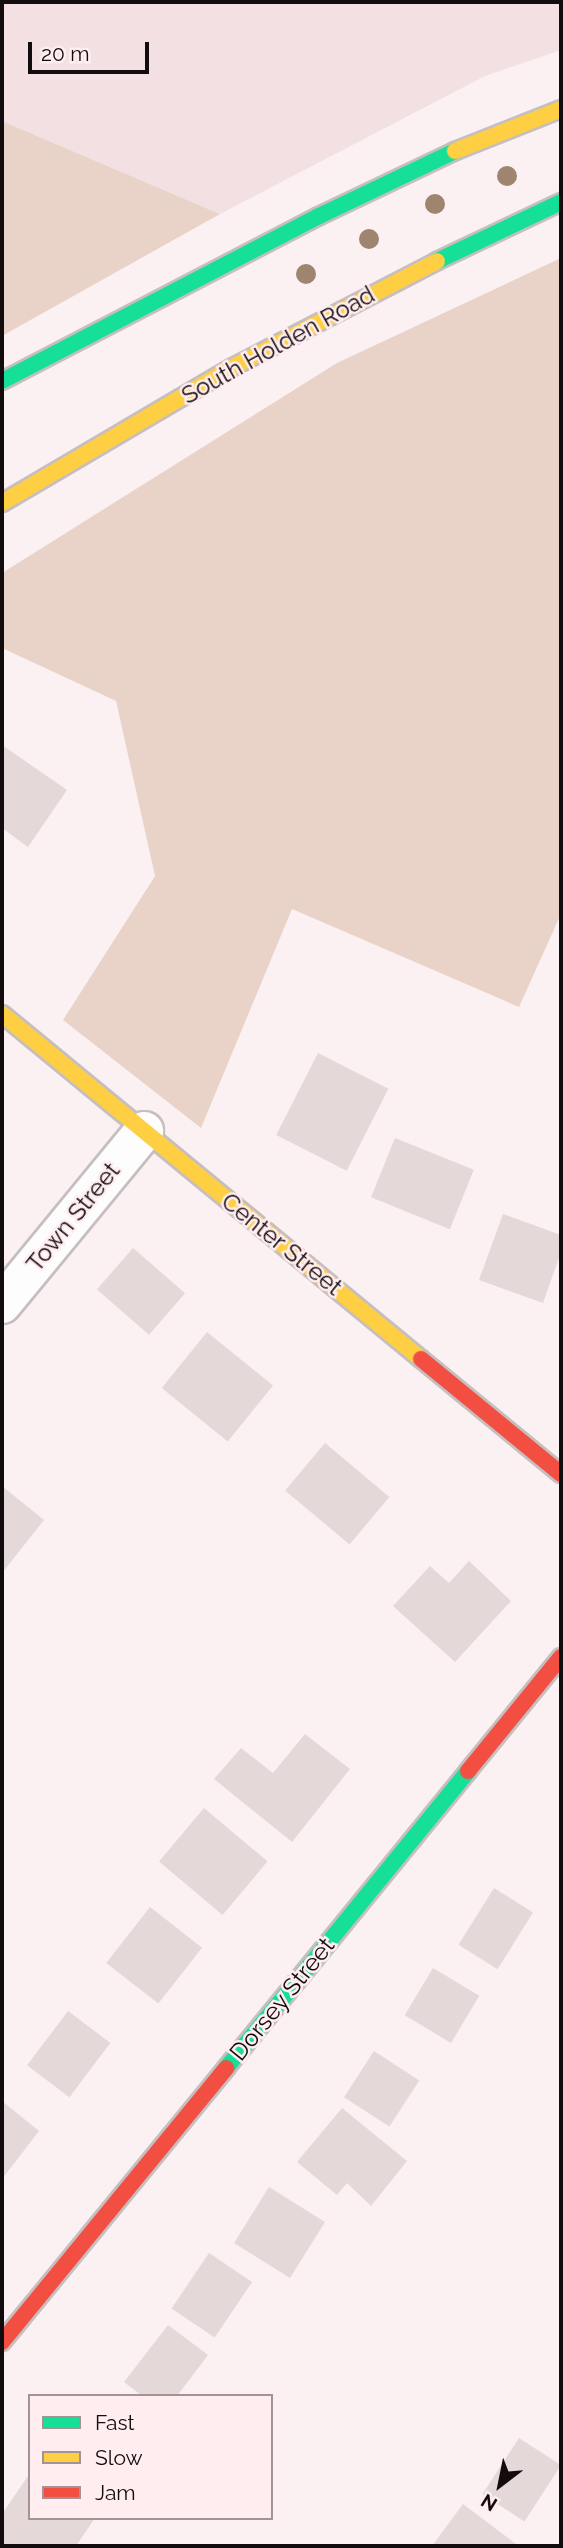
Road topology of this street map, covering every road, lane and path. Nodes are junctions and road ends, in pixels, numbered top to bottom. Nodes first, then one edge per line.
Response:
1 (561, 109) edge
2 (561, 202) edge
3 (2, 381) edge
4 (2, 503) edge
5 (2, 1014) edge
6 (144, 1130) junction
7 (2, 1304) edge
8 (561, 1474) edge
9 (561, 1657) edge
10 (2, 2342) edge

1 - 3 street
2 - 4 street, South Holden Road
5 - 6 street, Center Street
6 - 7 street, Town Street
6 - 8 street, Center Street
9 - 10 street, Dorsey Street

